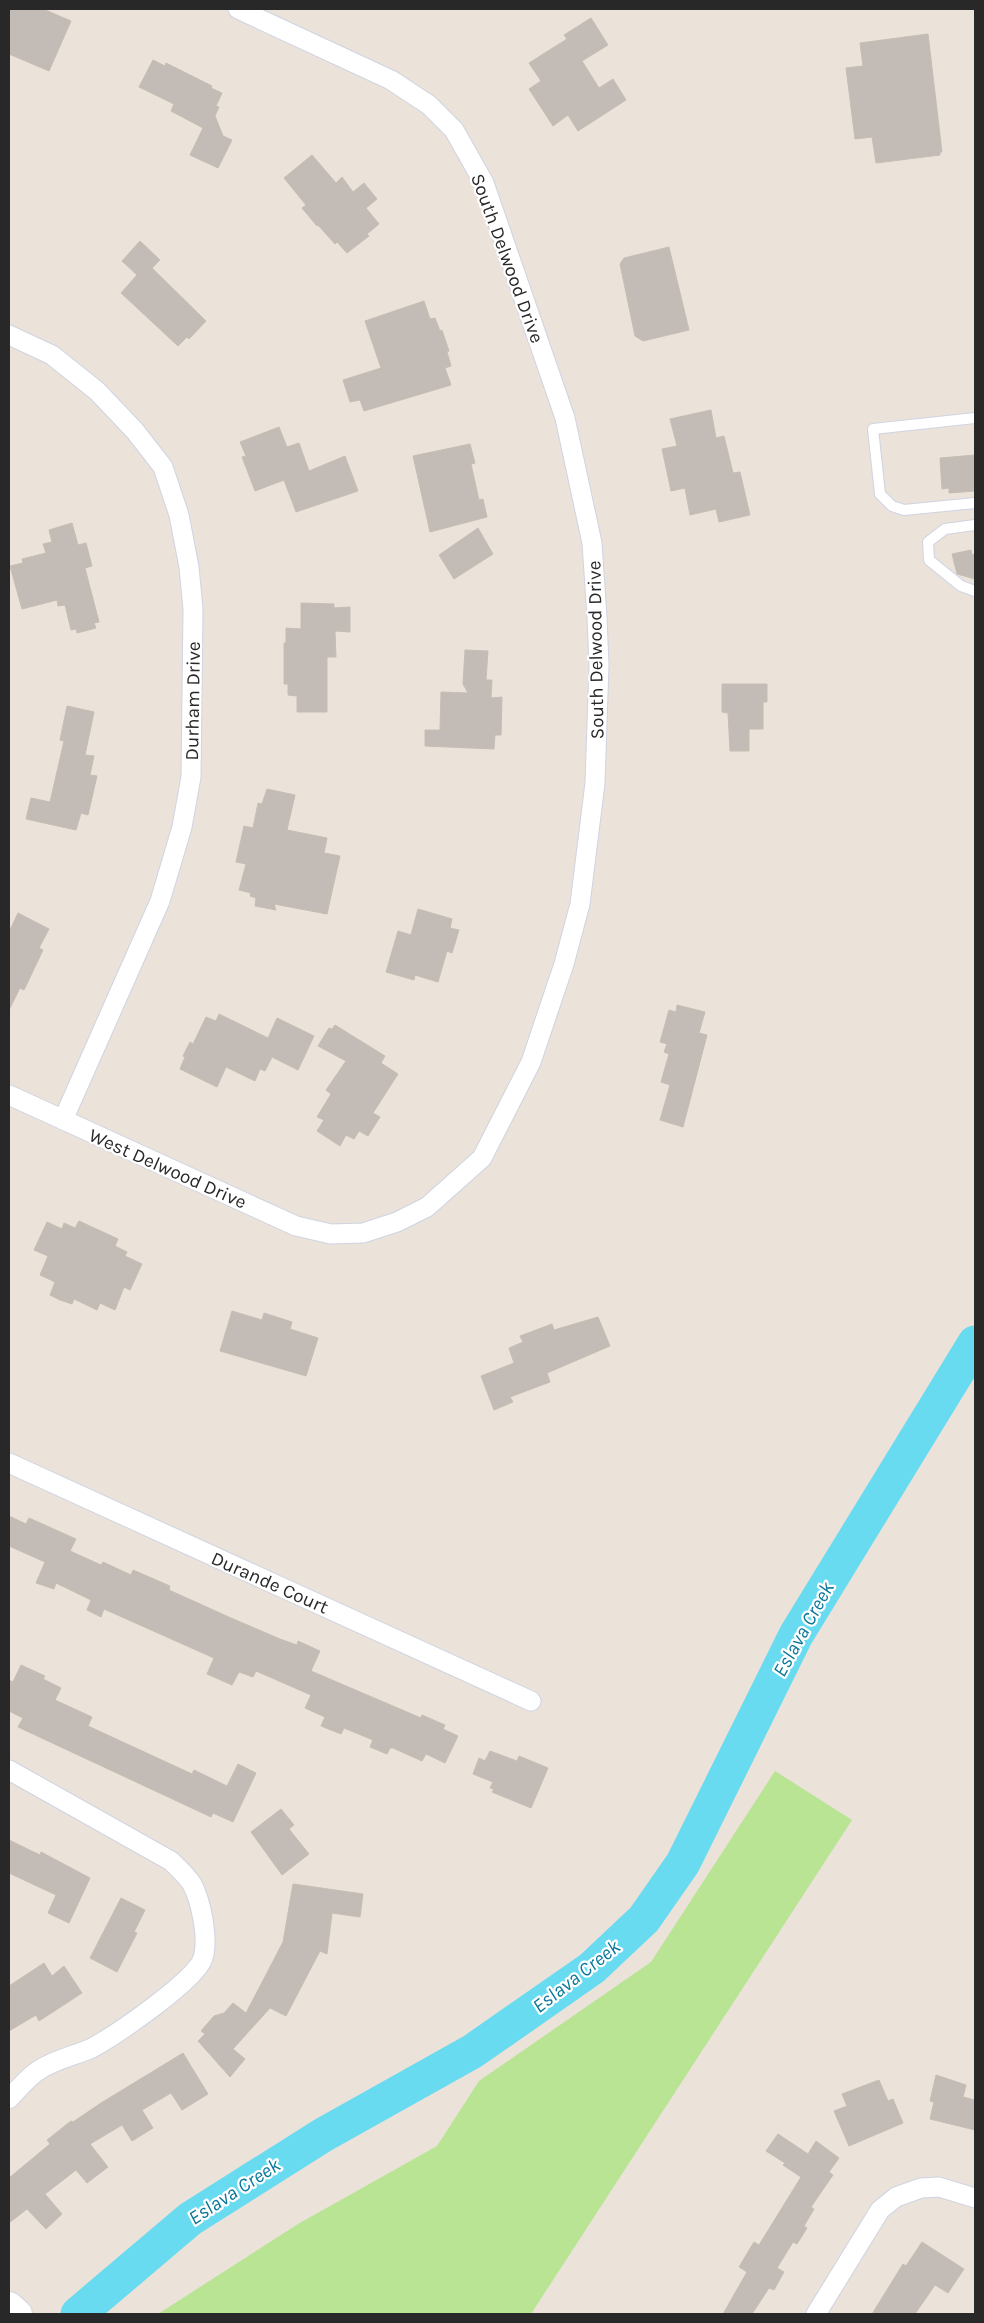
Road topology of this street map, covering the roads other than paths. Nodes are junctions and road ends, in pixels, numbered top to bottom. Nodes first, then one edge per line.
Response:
1 (238, 9) edge
2 (9, 334) edge
3 (975, 418) edge
4 (975, 503) edge
5 (975, 525) edge
6 (975, 591) edge
7 (9, 1095) edge
8 (63, 1120) junction
9 (330, 1234) joint
10 (9, 1463) edge
11 (531, 1701) dead end
12 (9, 1770) edge
13 (9, 2099) edge
14 (975, 2198) edge
15 (9, 2306) edge
16 (18, 2314) edge
17 (816, 2314) edge

1 - 9 street, South Delwood Drive
2 - 8 street, Durham Drive
3 - 4 lane
5 - 6 lane
7 - 8 street, West Delwood Drive
8 - 9 street, West Delwood Drive
10 - 11 street, Durande Court
12 - 13 street
14 - 17 street
15 - 16 street

